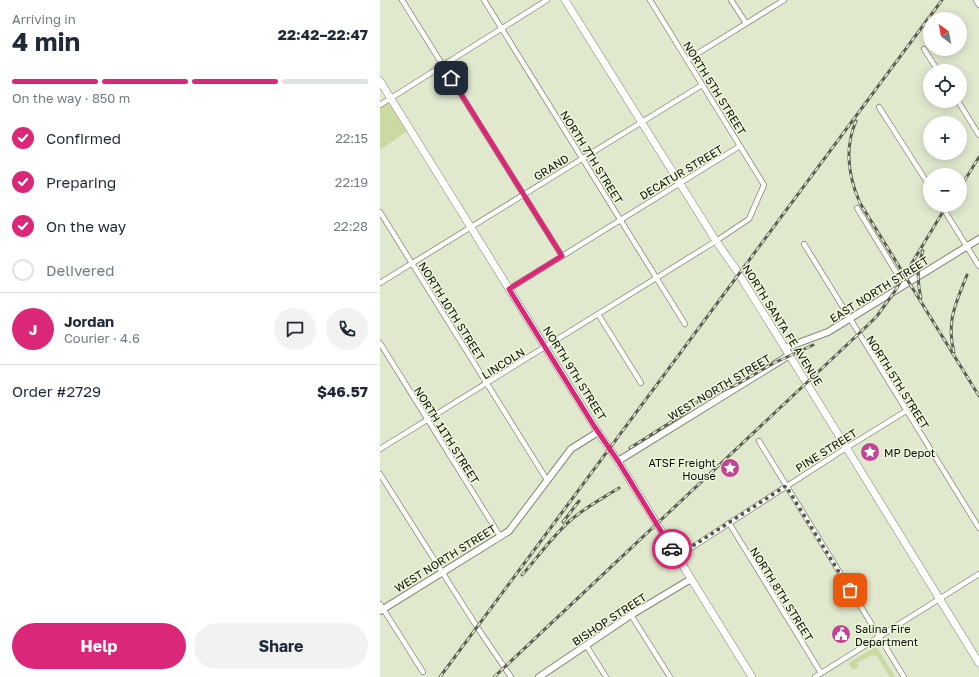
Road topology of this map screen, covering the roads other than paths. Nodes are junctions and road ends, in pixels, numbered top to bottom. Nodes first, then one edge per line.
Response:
1 (402, 0) edge
2 (484, 0) edge
3 (547, 0) edge
4 (565, 0) edge
5 (650, 0) edge
6 (731, 0) edge
7 (784, 0) edge
8 (976, 0) edge
9 (979, 5) edge
10 (746, 23) junction
11 (502, 29) junction
12 (687, 60) junction
13 (443, 66) junction
14 (380, 81) edge
15 (702, 85) junction
16 (391, 98) junction
17 (380, 105) edge
18 (880, 107) dead end
19 (962, 108) edge
20 (642, 122) junction
21 (979, 135) edge
22 (740, 146) junction
23 (582, 158) junction
24 (923, 176) edge
25 (680, 183) junction
26 (764, 185) joint
27 (524, 194) junction
28 (857, 208) dead end
29 (380, 212) edge
30 (945, 212) edge
31 (621, 220) junction
32 (470, 227) junction
33 (979, 239) edge
34 (716, 241) junction
35 (804, 244) dead end
36 (967, 246) junction
37 (562, 256) junction
38 (412, 264) junction
39 (979, 266) edge
40 (657, 278) junction
41 (380, 283) edge
42 (904, 285) junction
43 (509, 289) junction
44 (598, 314) junction
45 (850, 319) junction
46 (685, 324) dead end
47 (380, 343) edge
48 (545, 347) junction
49 (785, 348) junction
50 (789, 355) junction
51 (486, 383) junction
52 (641, 383) dead end
53 (906, 411) junction
54 (427, 420) junction
55 (598, 432) junction
56 (759, 441) dead end
57 (846, 448) junction
58 (380, 449) edge
59 (618, 461) junction
60 (380, 474) edge
61 (547, 480) junction
62 (786, 486) junction
63 (729, 524) junction
64 (979, 528) edge
65 (500, 536) junction
66 (677, 556) junction
67 (442, 572) junction
68 (979, 574) edge
69 (691, 579) junction
70 (939, 600) junction
71 (381, 608) edge
72 (631, 615) junction
73 (879, 636) junction
74 (586, 645) junction
75 (979, 664) edge
76 (423, 672) dead end
77 (821, 673) junction
78 (511, 677) edge
79 (539, 677) edge
80 (606, 677) edge
81 (670, 677) edge
82 (752, 677) edge
83 (815, 677) edge
84 (904, 677) edge

1 - 13 street
2 - 11 street, NORTH 7TH STREET
3 - 11 street
4 - 20 main road, NORTH SANTA FE AVENUE
5 - 12 street, NORTH 5TH STREET
6 - 10 street
7 - 10 street
8 - 9 street
10 - 12 street
11 - 13 street
11 - 23 street, NORTH 7TH STREET
12 - 15 street, NORTH 5TH STREET
13 - 16 street
13 - 27 street
14 - 16 main road, NORTH 9TH STREET
15 - 20 street, GRAND
15 - 22 street, NORTH 5TH STREET
16 - 17 street
16 - 32 main road, NORTH 9TH STREET
18 - 24 street
19 - 21 street
20 - 23 street, GRAND
20 - 25 main road, NORTH SANTA FE AVENUE
22 - 25 street, DECATUR STREET
22 - 26 street, NORTH 5TH STREET
23 - 27 street, GRAND
23 - 31 street, NORTH 7TH STREET
25 - 31 street, DECATUR STREET
25 - 34 main road, NORTH SANTA FE AVENUE
26 - 34 street, LINCOLN
27 - 32 street, GRAND
27 - 37 street
28 - 42 street
29 - 38 street, NORTH 10TH STREET
30 - 36 street
31 - 37 street, DECATUR STREET
31 - 40 street, NORTH 7TH STREET
32 - 38 street, GRAND
32 - 43 main road, NORTH 9TH STREET
33 - 36 street, EAST NORTH STREET
34 - 40 street, LINCOLN
34 - 49 main road, NORTH SANTA FE AVENUE
35 - 45 street, NORTH 5TH STREET
36 - 39 street
36 - 42 street, EAST NORTH STREET
37 - 43 street, DECATUR STREET
38 - 41 street
38 - 51 street, NORTH 10TH STREET
40 - 44 street, LINCOLN
40 - 46 street, NORTH 7TH STREET
42 - 45 street, EAST NORTH STREET
43 - 48 main road, NORTH 9TH STREET
44 - 48 street, LINCOLN
44 - 52 street
45 - 49 street, EAST NORTH STREET
45 - 53 street, NORTH 5TH STREET
47 - 54 street, NORTH 11TH STREET
48 - 51 street, LINCOLN
48 - 55 main road, NORTH 9TH STREET
49 - 50 main road, NORTH SANTA FE AVENUE
50 - 57 main road, NORTH SANTA FE AVENUE
50 - 59 street, WEST NORTH STREET
51 - 54 street, LINCOLN
51 - 61 street, NORTH 10TH STREET
53 - 57 street, PINE STREET
53 - 64 street, NORTH 5TH STREET
54 - 58 street, LINCOLN
54 - 65 street, NORTH 11TH STREET
55 - 59 main road, NORTH 9TH STREET
55 - 61 street, WEST NORTH STREET
56 - 62 street
57 - 62 street, PINE STREET
57 - 70 main road, NORTH SANTA FE AVENUE
59 - 66 main road, NORTH 9TH STREET
60 - 67 street
61 - 65 street, WEST NORTH STREET
62 - 63 street, PINE STREET
62 - 73 street
63 - 66 street, PINE STREET
63 - 77 street, NORTH 8TH STREET
65 - 67 street, WEST NORTH STREET
66 - 69 main road, NORTH 9TH STREET
67 - 71 street, WEST NORTH STREET
67 - 78 street
68 - 70 street
69 - 72 street, BISHOP STREET
69 - 82 main road, NORTH 9TH STREET
70 - 73 street
70 - 75 main road, NORTH SANTA FE AVENUE
71 - 76 street
72 - 74 street, BISHOP STREET
72 - 81 street
73 - 77 street
73 - 84 street
74 - 79 street, BISHOP STREET
74 - 80 street
77 - 83 street

